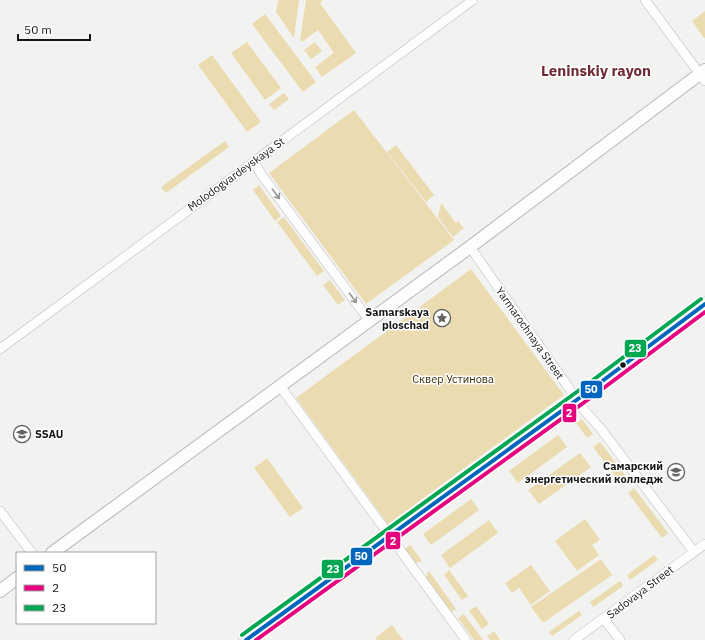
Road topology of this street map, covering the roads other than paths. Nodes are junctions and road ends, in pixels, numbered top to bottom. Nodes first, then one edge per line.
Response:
1 (473, 0) edge
2 (645, 0) edge
3 (703, 75) edge
4 (254, 162) junction
5 (470, 247) junction
6 (705, 304) edge
7 (369, 320) junction
8 (0, 349) edge
9 (280, 386) junction
10 (577, 399) junction
11 (0, 511) edge
12 (389, 536) junction
13 (705, 544) edge
14 (31, 552) edge
15 (53, 552) edge
16 (694, 552) junction
17 (16, 579) edge
18 (0, 591) edge
19 (604, 619) junction
20 (246, 640) edge
21 (466, 640) edge
22 (574, 640) edge
23 (620, 640) edge

1 - 4 street, Molodogvardeyskaya St
2 - 3 street
3 - 5 street
4 -> 7 street
4 - 8 street, Molodogvardeyskaya St
5 - 7 street
5 - 10 street, Yarmarochnaya Street
6 - 10 main road
7 - 9 street
9 - 12 street
9 - 15 street
10 - 12 main road
10 - 16 street, Yarmarochnaya Street
11 - 14 street
12 - 20 main road
12 - 21 street
13 - 16 street, Sadovaya Street
16 - 19 street, Sadovaya Street
17 - 18 street
19 - 22 street, Sadovaya Street
19 - 23 street

